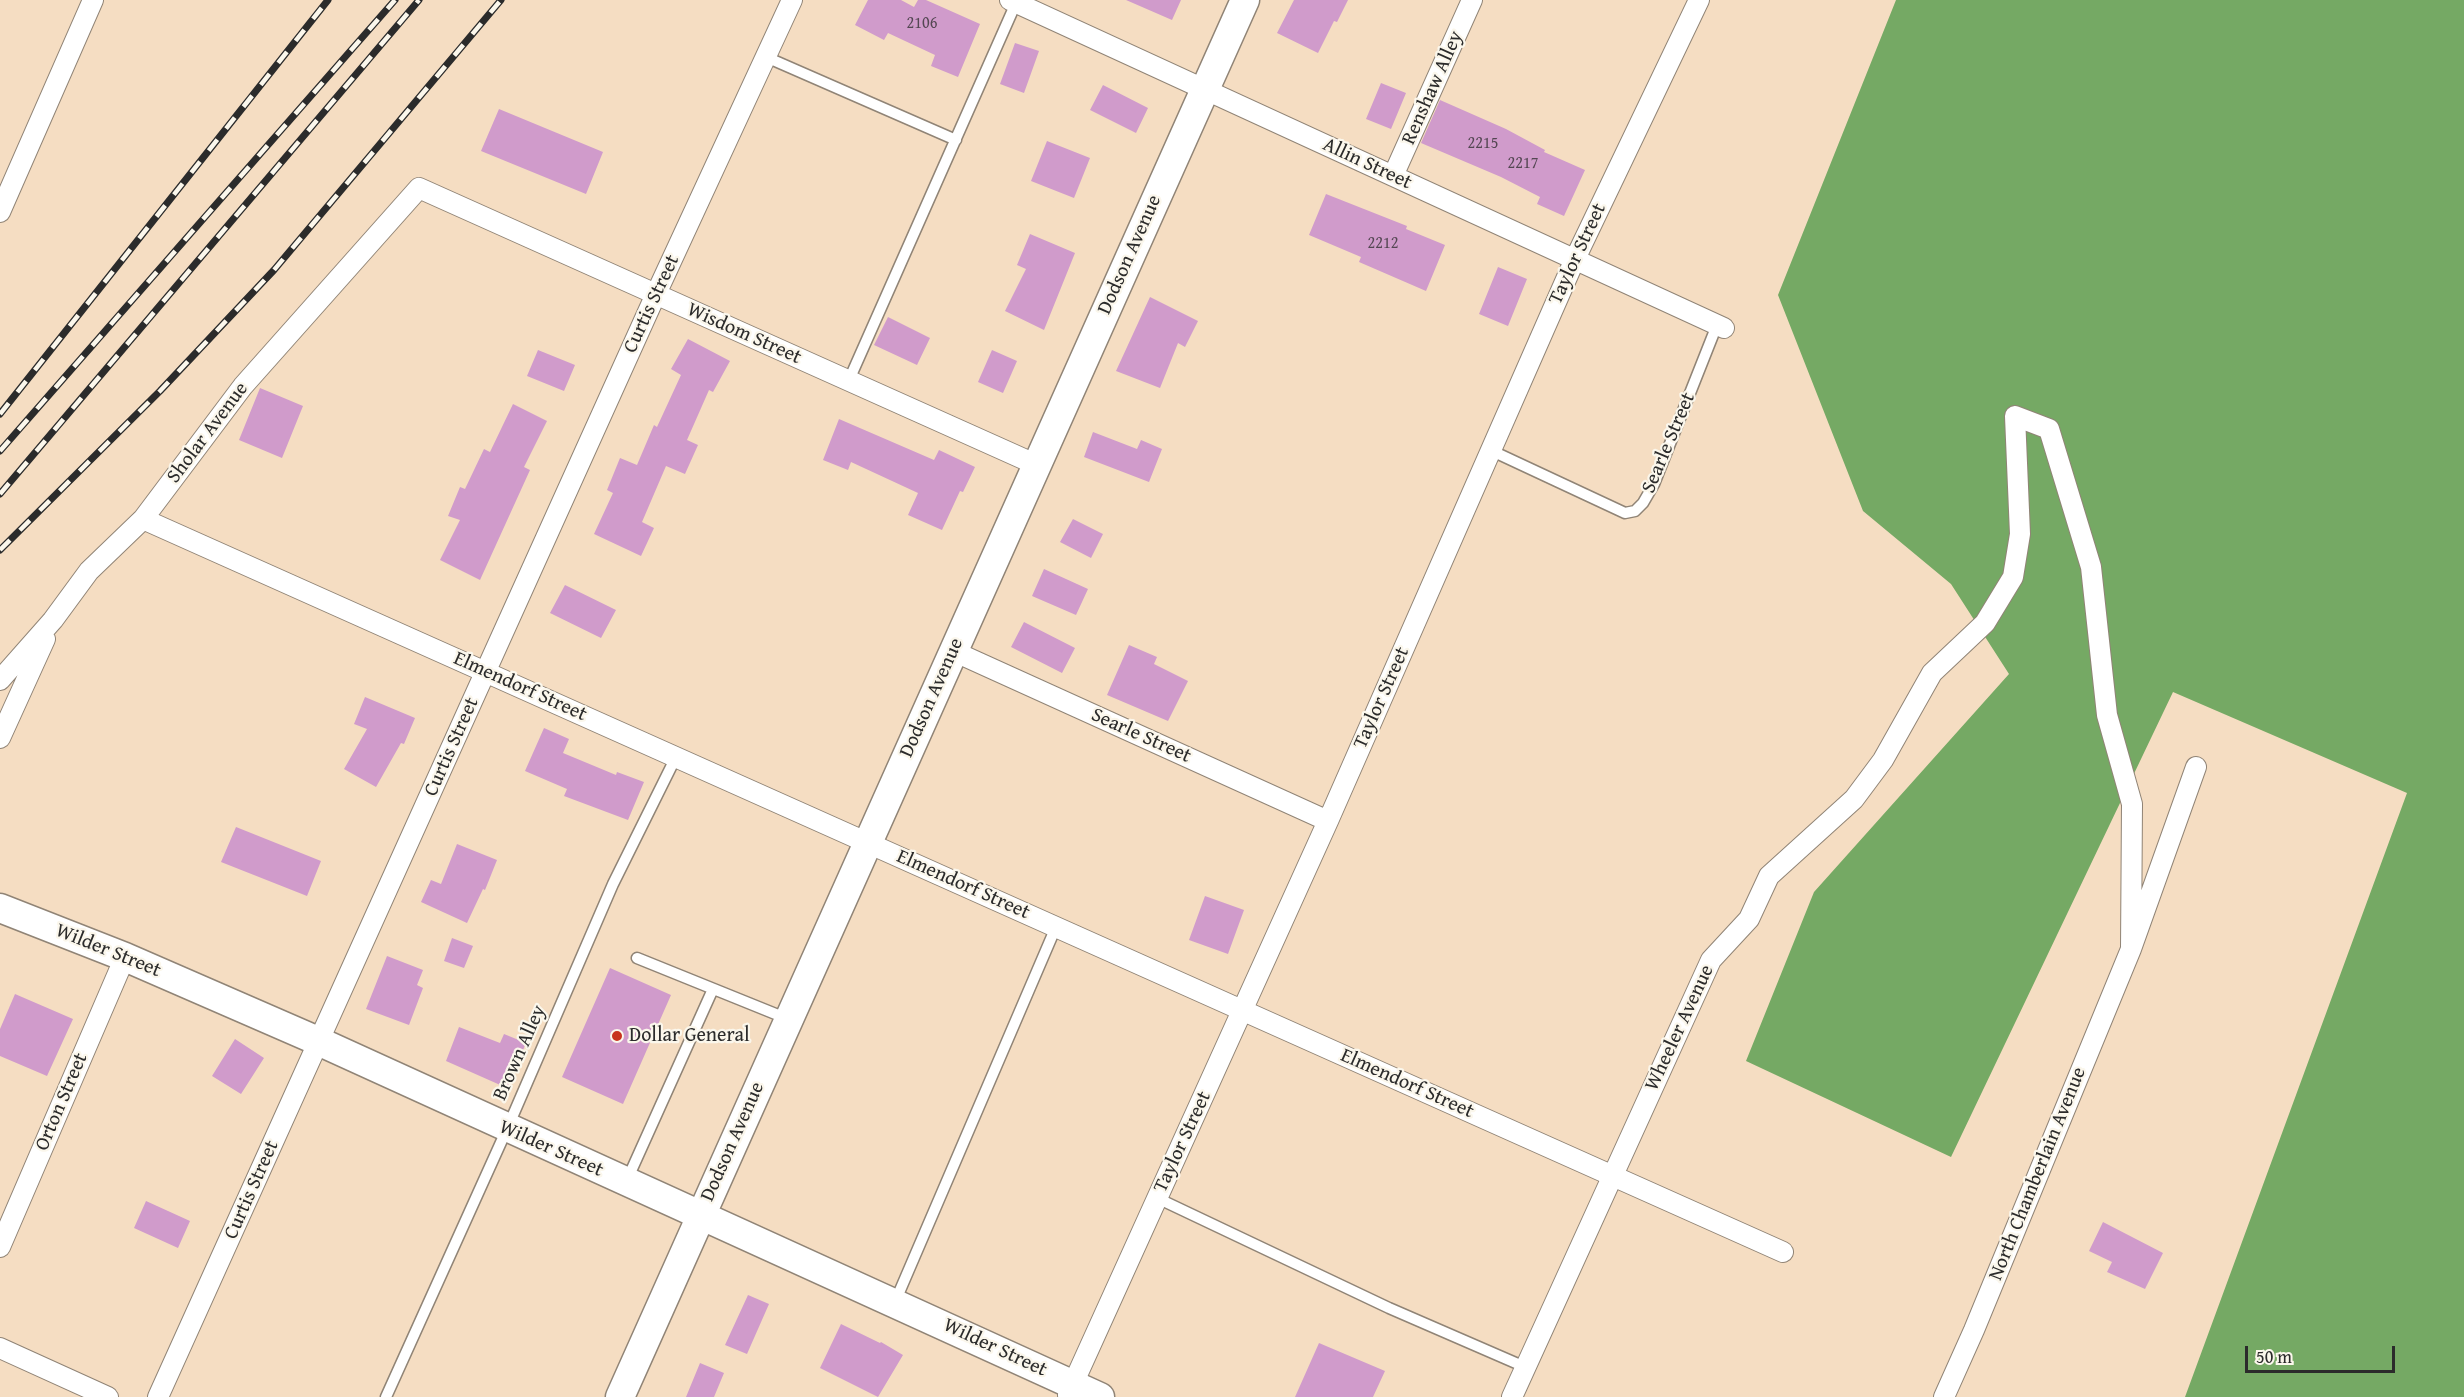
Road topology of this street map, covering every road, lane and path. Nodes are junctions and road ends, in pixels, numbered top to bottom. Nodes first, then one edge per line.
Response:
1 (93, 0) edge
2 (792, 0) edge
3 (1245, 0) edge
4 (1472, 0) edge
5 (1699, 0) edge
6 (1013, 1) edge
7 (766, 57) junction
8 (1204, 89) junction
9 (956, 140) junction
10 (1393, 176) junction
11 (418, 188) joint
12 (0, 212) edge
13 (1575, 259) junction
14 (656, 294) junction
15 (1721, 326) joint
16 (849, 380) junction
17 (2049, 429) joint
18 (1490, 450) junction
19 (1037, 465) junction
20 (144, 519) junction
21 (53, 620) junction
22 (953, 651) junction
23 (486, 672) junction
24 (0, 680) edge
25 (0, 738) edge
26 (676, 757) junction
27 (2196, 767) dead end
28 (1328, 821) junction
29 (867, 842) junction
30 (0, 908) edge
31 (1056, 927) junction
32 (2131, 949) junction
33 (125, 957) junction
34 (637, 958) dead end
35 (713, 989) junction
36 (1243, 1011) junction
37 (788, 1019) junction
38 (318, 1041) junction
39 (507, 1129) junction
40 (1611, 1175) junction
41 (627, 1182) junction
42 (1157, 1198) junction
43 (701, 1216) junction
44 (0, 1247) edge
45 (1783, 1252) dead end
46 (895, 1302) junction
47 (0, 1348) edge
48 (1525, 1367) junction
49 (1070, 1391) edge
50 (108, 1397) edge
51 (159, 1397) edge
52 (386, 1397) edge
53 (620, 1397) edge
54 (1100, 1397) edge
55 (1512, 1397) edge
56 (1944, 1397) edge

1 - 12 street
2 - 7 street, Curtis Street
3 - 8 street, Dodson Avenue
4 - 10 street, Renshaw Alley
5 - 13 street, Taylor Street
6 - 8 street, Allin Street
6 - 9 lane
7 - 9 lane
7 - 14 street, Curtis Street
8 - 10 street, Allin Street
8 - 19 street, Dodson Avenue
9 - 16 lane
10 - 13 street, Allin Street
11 - 14 street, Wisdom Street
11 - 20 street, Sholar Avenue
13 - 15 street, Allin Street
13 - 18 street, Taylor Street
14 - 16 street, Wisdom Street
14 - 23 street, Curtis Street
15 - 18 lane, Searle Street
16 - 19 street, Wisdom Street
17 - 32 street, North Chamberlain Avenue
17 - 40 street, Wheeler Avenue
18 - 28 street, Taylor Street
19 - 22 street, Dodson Avenue
20 - 21 street, Sholar Avenue
20 - 23 street, Elmendorf Street
21 - 24 street, Sholar Avenue
21 - 25 street
22 - 28 street, Searle Street
22 - 29 street, Dodson Avenue
23 - 26 street, Elmendorf Street
23 - 38 street, Curtis Street
26 - 29 street, Elmendorf Street
26 - 39 lane, Brown Alley
27 - 32 street, North Chamberlain Avenue
28 - 36 street, Taylor Street
29 - 31 street, Elmendorf Street
29 - 37 street, Dodson Avenue
30 - 33 street, Wilder Street
31 - 36 street, Elmendorf Street
31 - 46 lane
32 - 56 street, North Chamberlain Avenue
33 - 38 street, Wilder Street
33 - 44 street, Orton Street
34 - 35 lane
35 - 37 lane
35 - 41 lane
36 - 40 street, Elmendorf Street
36 - 42 street, Taylor Street
37 - 43 street, Dodson Avenue
38 - 39 street, Wilder Street
38 - 51 street, Curtis Street
39 - 41 street, Wilder Street
39 - 52 lane, Brown Alley
40 - 45 street, Elmendorf Street
40 - 48 street, Wheeler Avenue
41 - 43 street, Wilder Street
42 - 48 lane
42 - 49 street, Taylor Street
43 - 46 street, Wilder Street
43 - 53 street, Dodson Avenue
46 - 49 street, Wilder Street
47 - 50 street
48 - 55 street, Wheeler Avenue
49 - 54 street, Wilder Street

